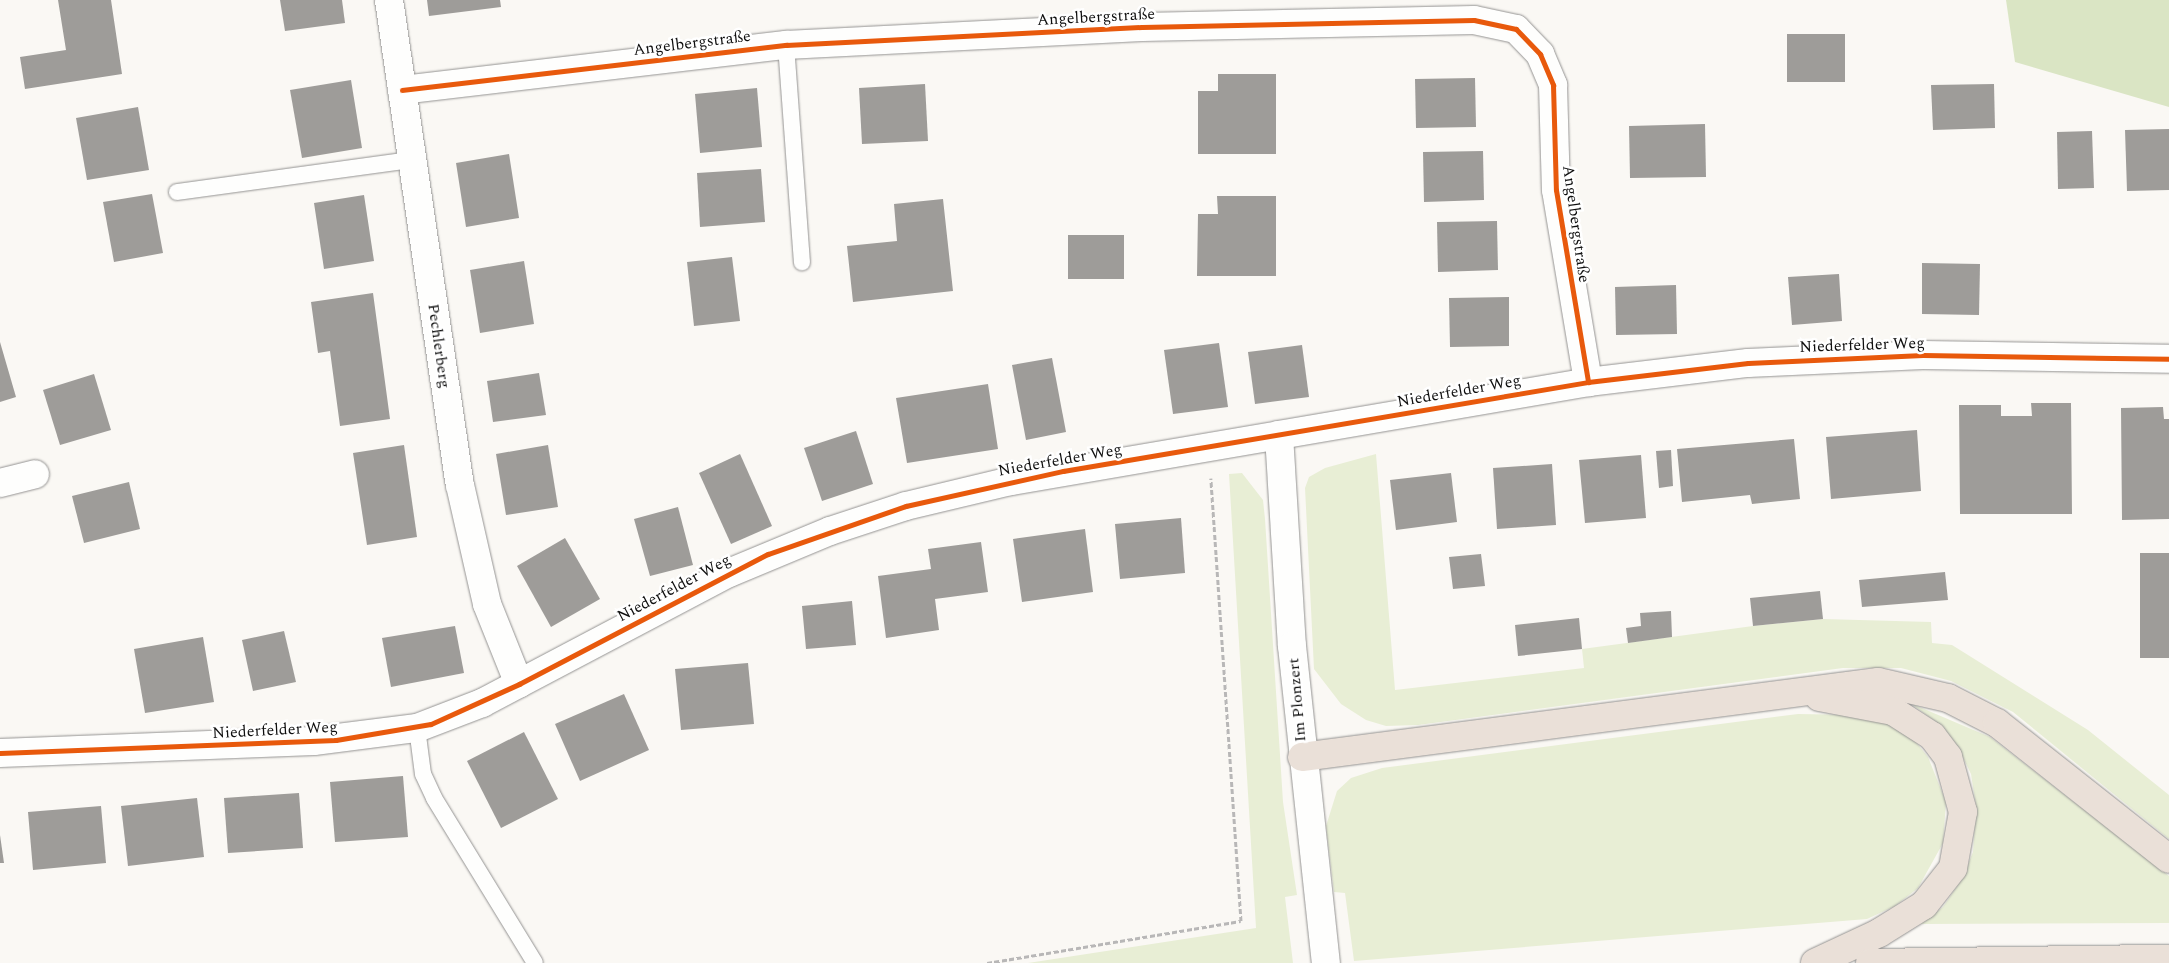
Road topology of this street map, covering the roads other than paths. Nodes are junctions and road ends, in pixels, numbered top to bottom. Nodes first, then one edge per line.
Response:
1 (389, 0) edge
2 (786, 45) junction
3 (402, 90) junction
4 (412, 160) junction
5 (177, 192) dead end
6 (802, 262) dead end
7 (2169, 359) edge
8 (1588, 382) junction
9 (1279, 435) junction
10 (35, 474) dead end
11 (0, 483) edge
12 (519, 684) junction
13 (1792, 694) junction
14 (417, 728) junction
15 (0, 753) edge
16 (1302, 757) junction
17 (2169, 859) edge
18 (2169, 959) edge
19 (535, 963) edge
20 (1326, 963) edge
21 (1815, 963) edge
22 (1870, 963) edge

1 - 3 street, Pechlerberg
2 - 3 street, Angelbergstraße
2 - 6 lane
2 - 8 street, Angelbergstraße
3 - 4 street, Pechlerberg
4 - 5 lane
4 - 12 street, Pechlerberg
7 - 8 street, Niederfelder Weg
8 - 9 street, Niederfelder Weg
9 - 12 street, Niederfelder Weg
9 - 16 street, Im Plonzert
10 - 11 street
12 - 14 street, Niederfelder Weg
13 - 16 highway
13 - 17 highway
13 - 21 highway
14 - 15 street, Niederfelder Weg
14 - 19 lane
16 - 20 street, Im Plonzert
18 - 22 highway

